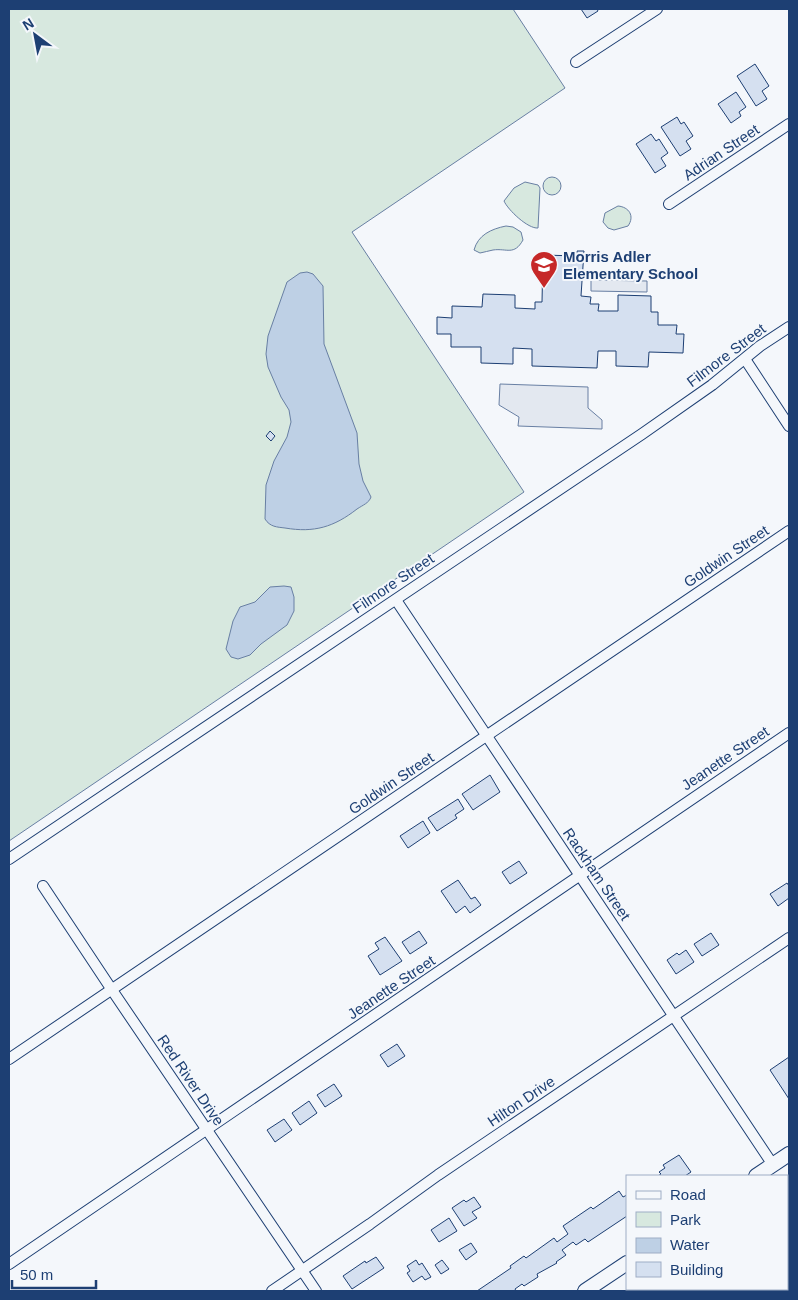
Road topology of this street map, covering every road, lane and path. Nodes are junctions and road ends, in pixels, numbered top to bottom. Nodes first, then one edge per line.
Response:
1 (657, 9) edge
2 (576, 62) dead end
3 (789, 124) edge
4 (669, 204) dead end
5 (789, 327) edge
6 (745, 359) junction
7 (789, 426) edge
8 (789, 531) edge
9 (396, 600) junction
10 (789, 733) edge
11 (486, 736) junction
12 (9, 859) edge
13 (580, 875) junction
14 (43, 886) dead end
15 (789, 938) edge
16 (112, 990) junction
17 (674, 1016) junction
18 (9, 1059) edge
19 (207, 1130) junction
20 (789, 1154) edge
21 (773, 1165) junction
22 (758, 1175) edge
23 (9, 1264) edge
24 (626, 1264) edge
25 (302, 1270) junction
26 (272, 1291) edge
27 (316, 1291) edge
28 (585, 1291) edge

1 - 2 street
3 - 4 street, Adrian Street
5 - 6 street, Filmore Street
6 - 7 street
6 - 9 street, Filmore Street
8 - 11 street, Goldwin Street
9 - 11 street, Rackham Street
9 - 12 street, Filmore Street
10 - 13 street, Jeanette Street
11 - 13 street, Rackham Street
11 - 16 street, Goldwin Street
13 - 17 street, Rackham Street
13 - 19 street, Jeanette Street
14 - 16 street, Red River Drive
15 - 17 street, Hilton Drive
16 - 18 street, Goldwin Street
16 - 19 street, Red River Drive
17 - 21 street, Rackham Street
17 - 25 street, Hilton Drive
19 - 23 street, Jeanette Street
19 - 25 street, Red River Drive
20 - 21 main road
21 - 22 main road
24 - 28 main road
25 - 26 street, Hilton Drive
25 - 27 street, Red River Drive

